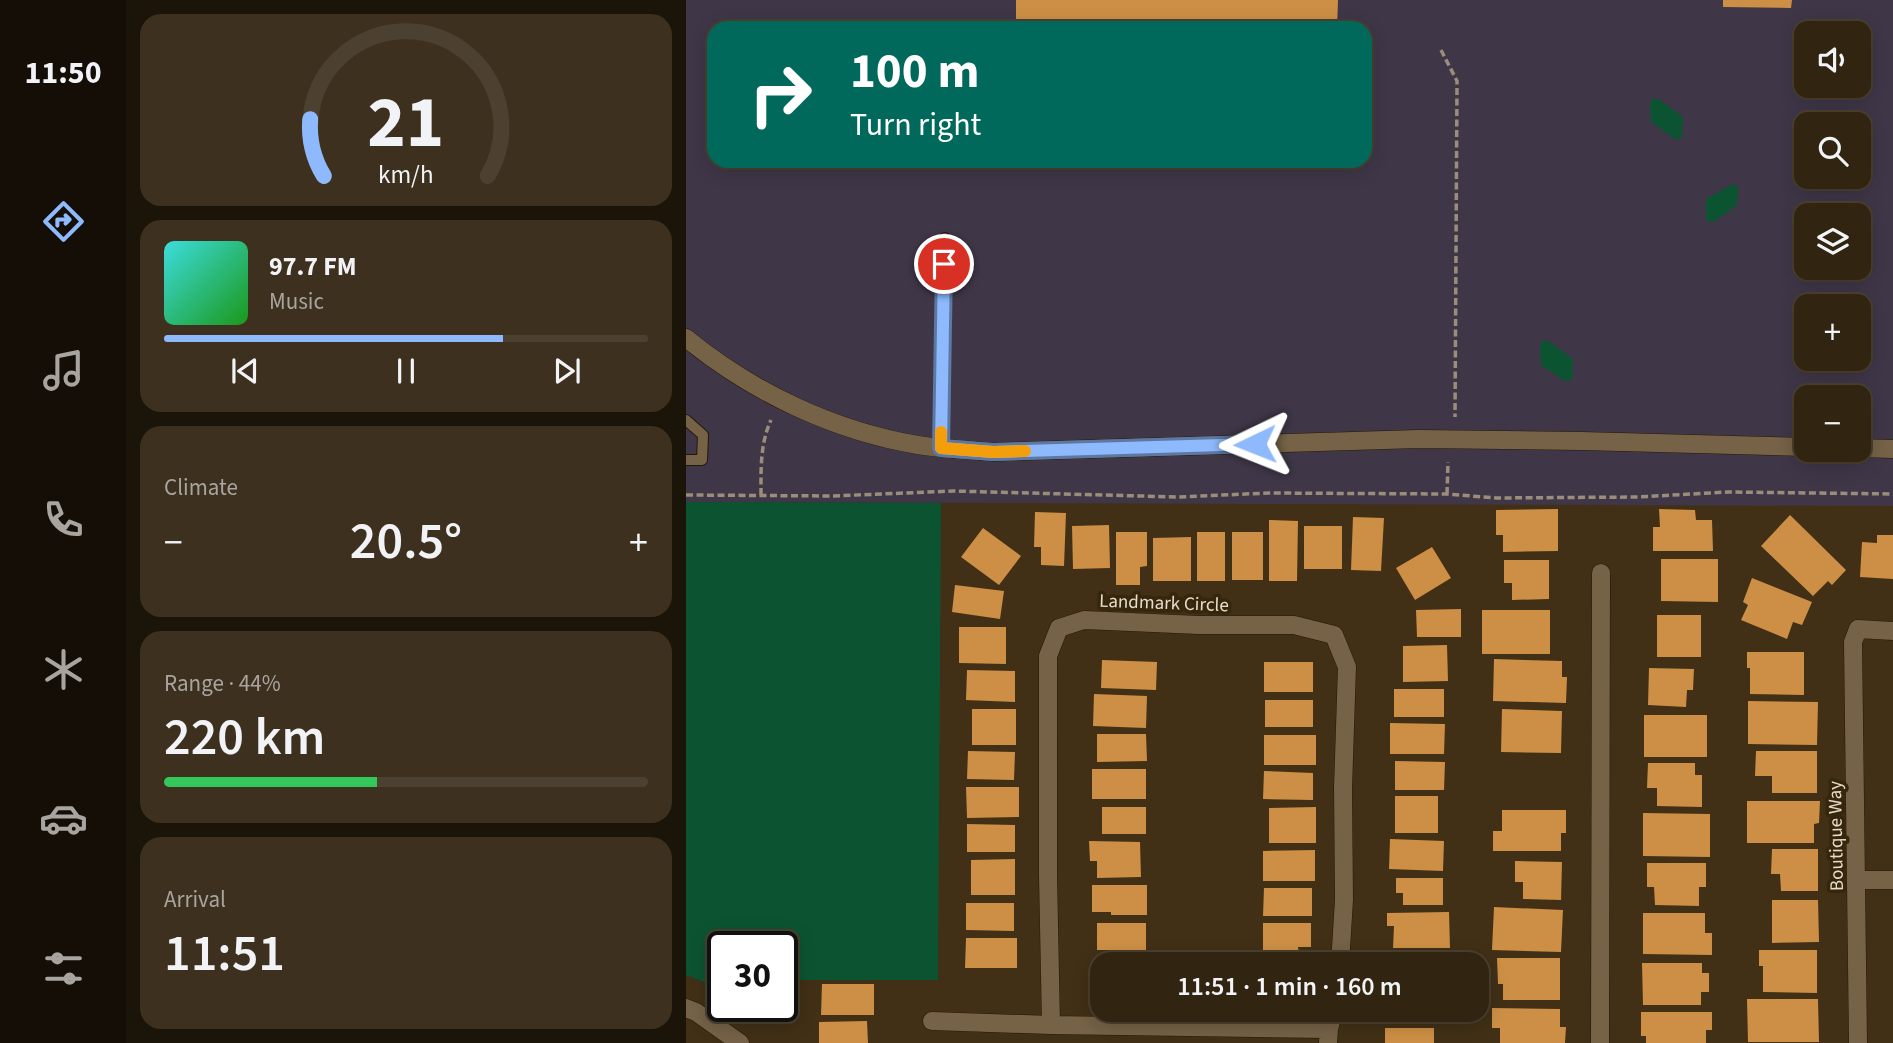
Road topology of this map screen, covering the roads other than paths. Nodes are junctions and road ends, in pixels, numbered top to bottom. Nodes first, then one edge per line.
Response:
1 (945, 238) dead end
2 (686, 339) edge
3 (686, 420) edge
4 (1794, 447) edge
5 (941, 448) junction
6 (1871, 448) edge
7 (1893, 449) edge
8 (686, 460) edge
9 (1601, 573) dead end
10 (1893, 631) edge
11 (1857, 880) junction
12 (1893, 880) edge
13 (1341, 952) edge
14 (686, 1008) edge
15 (932, 1021) dead end
16 (1051, 1025) junction
17 (1329, 1036) edge
18 (740, 1043) edge
19 (1601, 1043) edge
20 (1858, 1043) edge

1 - 5 lane
2 - 5 street
3 - 8 lane
4 - 5 street
6 - 7 street
9 - 19 street
10 - 11 street, Boutique Way
11 - 12 street
11 - 20 street, Boutique Way
13 - 16 street, Landmark Circle
14 - 18 street
15 - 16 street
16 - 17 street

